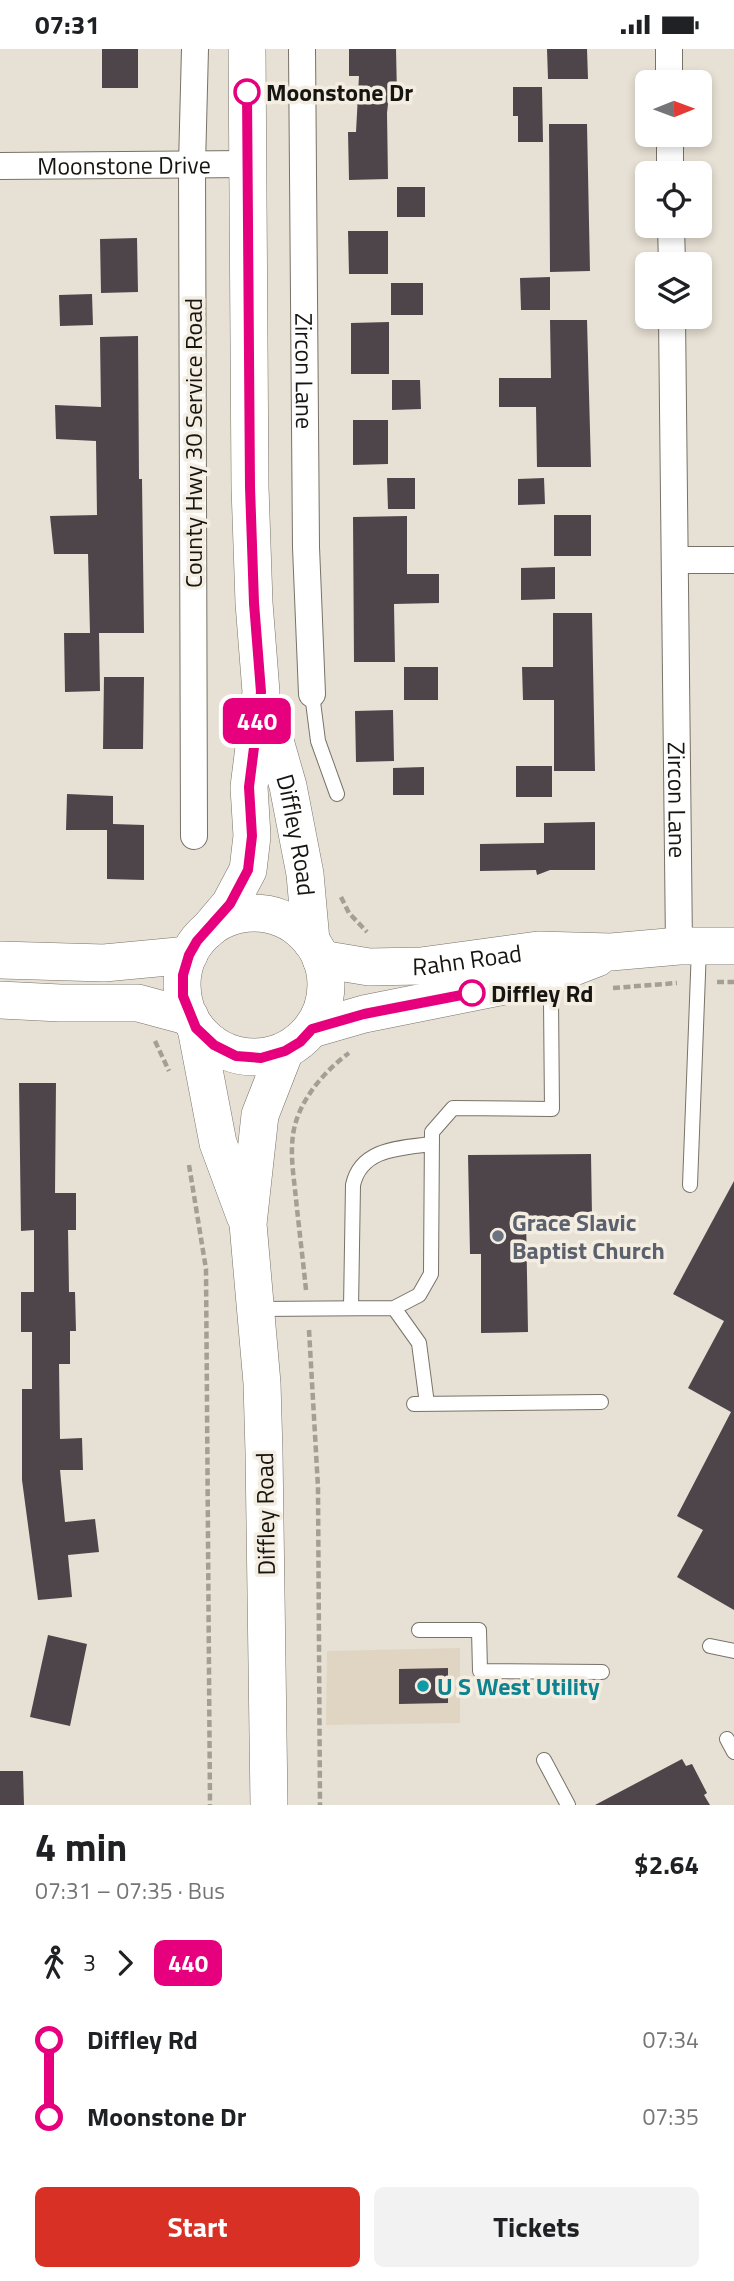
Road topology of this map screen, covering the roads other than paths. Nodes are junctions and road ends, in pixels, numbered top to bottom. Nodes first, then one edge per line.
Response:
1 (195, 49) edge
2 (247, 49) edge
3 (302, 49) edge
4 (669, 49) edge
5 (669, 70) edge
6 (248, 164) junction
7 (192, 165) junction
8 (0, 166) edge
9 (672, 329) edge
10 (734, 559) edge
11 (675, 561) junction
12 (261, 692) junction
13 (312, 694) joint
14 (337, 794) dead end
15 (194, 836) dead end
16 (199, 942) junction
17 (704, 946) edge
18 (316, 950) junction
19 (611, 953) junction
20 (0, 960) edge
21 (545, 978) junction
22 (0, 1000) edge
23 (193, 1022) junction
24 (298, 1040) junction
25 (432, 1144) junction
26 (690, 1185) dead end
27 (248, 1224) junction
28 (351, 1308) junction
29 (394, 1308) junction
30 (256, 1309) junction
31 (601, 1402) dead end
32 (419, 1630) dead end
33 (710, 1646) dead end
34 (734, 1651) edge
35 (602, 1672) dead end
36 (544, 1760) dead end
37 (269, 1805) edge
38 (568, 1805) edge

1 - 7 street, County Hwy 30 Service Road
2 - 6 main road, Diffley Road
3 - 13 street, Zircon Lane
4 - 5 street
6 - 7 street, Moonstone Drive
6 - 12 main road, Diffley Road
7 - 8 street, Moonstone Drive
7 - 15 street, County Hwy 30 Service Road
9 - 11 street, Zircon Lane
10 - 11 street
11 - 17 street, Zircon Lane
12 - 16 main road, Diffley Road
12 - 18 main road, Diffley Road
13 - 14 lane
16 - 18 main road
16 - 20 main road
16 - 23 main road
17 - 19 main road, Rahn Road
17 - 26 lane
18 - 19 main road, Rahn Road
18 - 24 main road
19 - 21 main road, Rahn Road
21 - 24 main road, Rahn Road
21 - 25 lane
22 - 23 main road
23 - 24 main road
23 - 27 main road, Diffley Road
24 - 27 main road, Diffley Road
25 - 28 lane
25 - 29 lane
27 - 30 main road, Diffley Road
28 - 29 lane
28 - 30 lane
29 - 31 lane
30 - 37 main road, Diffley Road
32 - 35 lane
33 - 34 lane
36 - 38 lane

